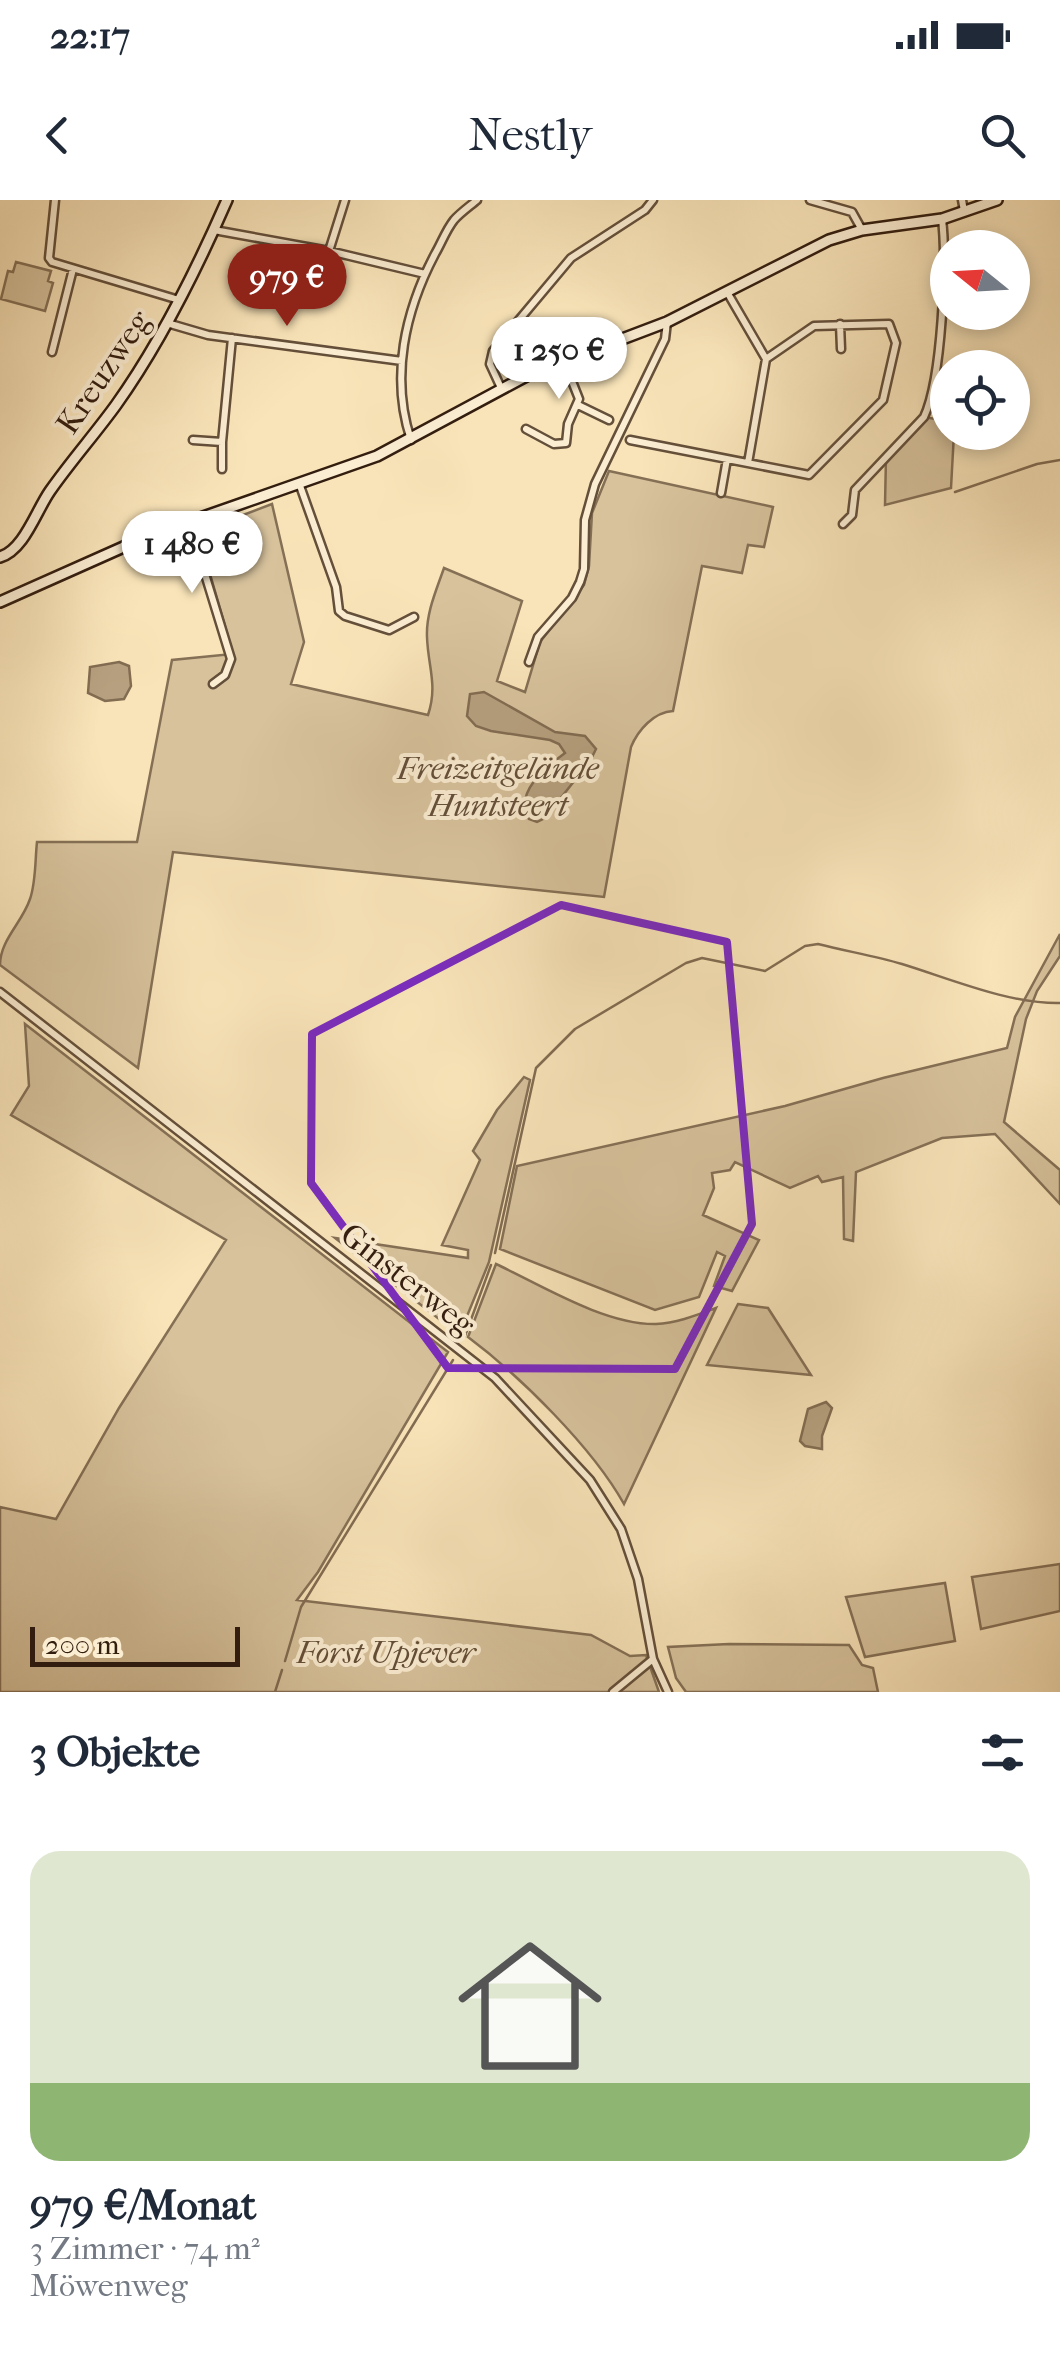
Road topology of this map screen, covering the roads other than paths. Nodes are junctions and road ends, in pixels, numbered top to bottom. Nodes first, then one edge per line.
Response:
1 (55, 200) edge
2 (226, 200) edge
3 (345, 200) edge
4 (477, 200) edge
5 (653, 200) edge
6 (810, 200) edge
7 (997, 200) edge
8 (963, 206) edge
9 (942, 219) junction
10 (214, 230) junction
11 (862, 230) junction
12 (329, 251) junction
13 (73, 269) junction
14 (425, 274) junction
15 (727, 292) junction
16 (179, 300) junction
17 (667, 322) junction
18 (167, 323) junction
19 (840, 324) junction
20 (232, 338) junction
21 (841, 348) dead end
22 (52, 352) dead end
23 (766, 359) junction
24 (402, 361) junction
25 (564, 361) junction
26 (502, 390) junction
27 (578, 405) junction
28 (609, 420) dead end
29 (526, 429) dead end
30 (193, 440) dead end
31 (410, 440) junction
32 (630, 440) dead end
33 (222, 442) junction
34 (727, 459) junction
35 (748, 462) junction
36 (222, 468) dead end
37 (299, 483) junction
38 (720, 494) dead end
39 (190, 522) junction
40 (843, 524) dead end
41 (0, 557) edge
42 (0, 601) edge
43 (414, 617) dead end
44 (530, 662) dead end
45 (213, 684) dead end
46 (0, 992) edge
47 (653, 1659) junction
48 (613, 1692) edge
49 (668, 1692) edge

1 - 13 street
2 - 10 street, Kreuzweg
3 - 12 street
4 - 14 street
5 - 26 street
6 - 11 street
7 - 8 street
8 - 9 street
9 - 11 street
9 - 40 street
10 - 12 street
10 - 16 street, Kreuzweg
11 - 15 street
12 - 14 street
13 - 16 street
13 - 22 street
14 - 24 street
15 - 17 street
15 - 23 street
16 - 18 street, Kreuzweg
17 - 25 street
17 - 44 street
18 - 20 street
18 - 41 street, Kreuzweg
19 - 21 street
19 - 23 street
19 - 35 street
20 - 24 street
20 - 33 street
23 - 35 street
24 - 31 street
25 - 26 street
25 - 27 street
26 - 31 street
27 - 28 street
27 - 29 street
30 - 33 street
31 - 37 street
32 - 34 street
33 - 36 street
34 - 35 street
34 - 38 street
37 - 39 street
37 - 43 street
39 - 42 street
39 - 45 street
46 - 47 street, Ginsterweg
47 - 48 street
47 - 49 street, Ginsterweg

